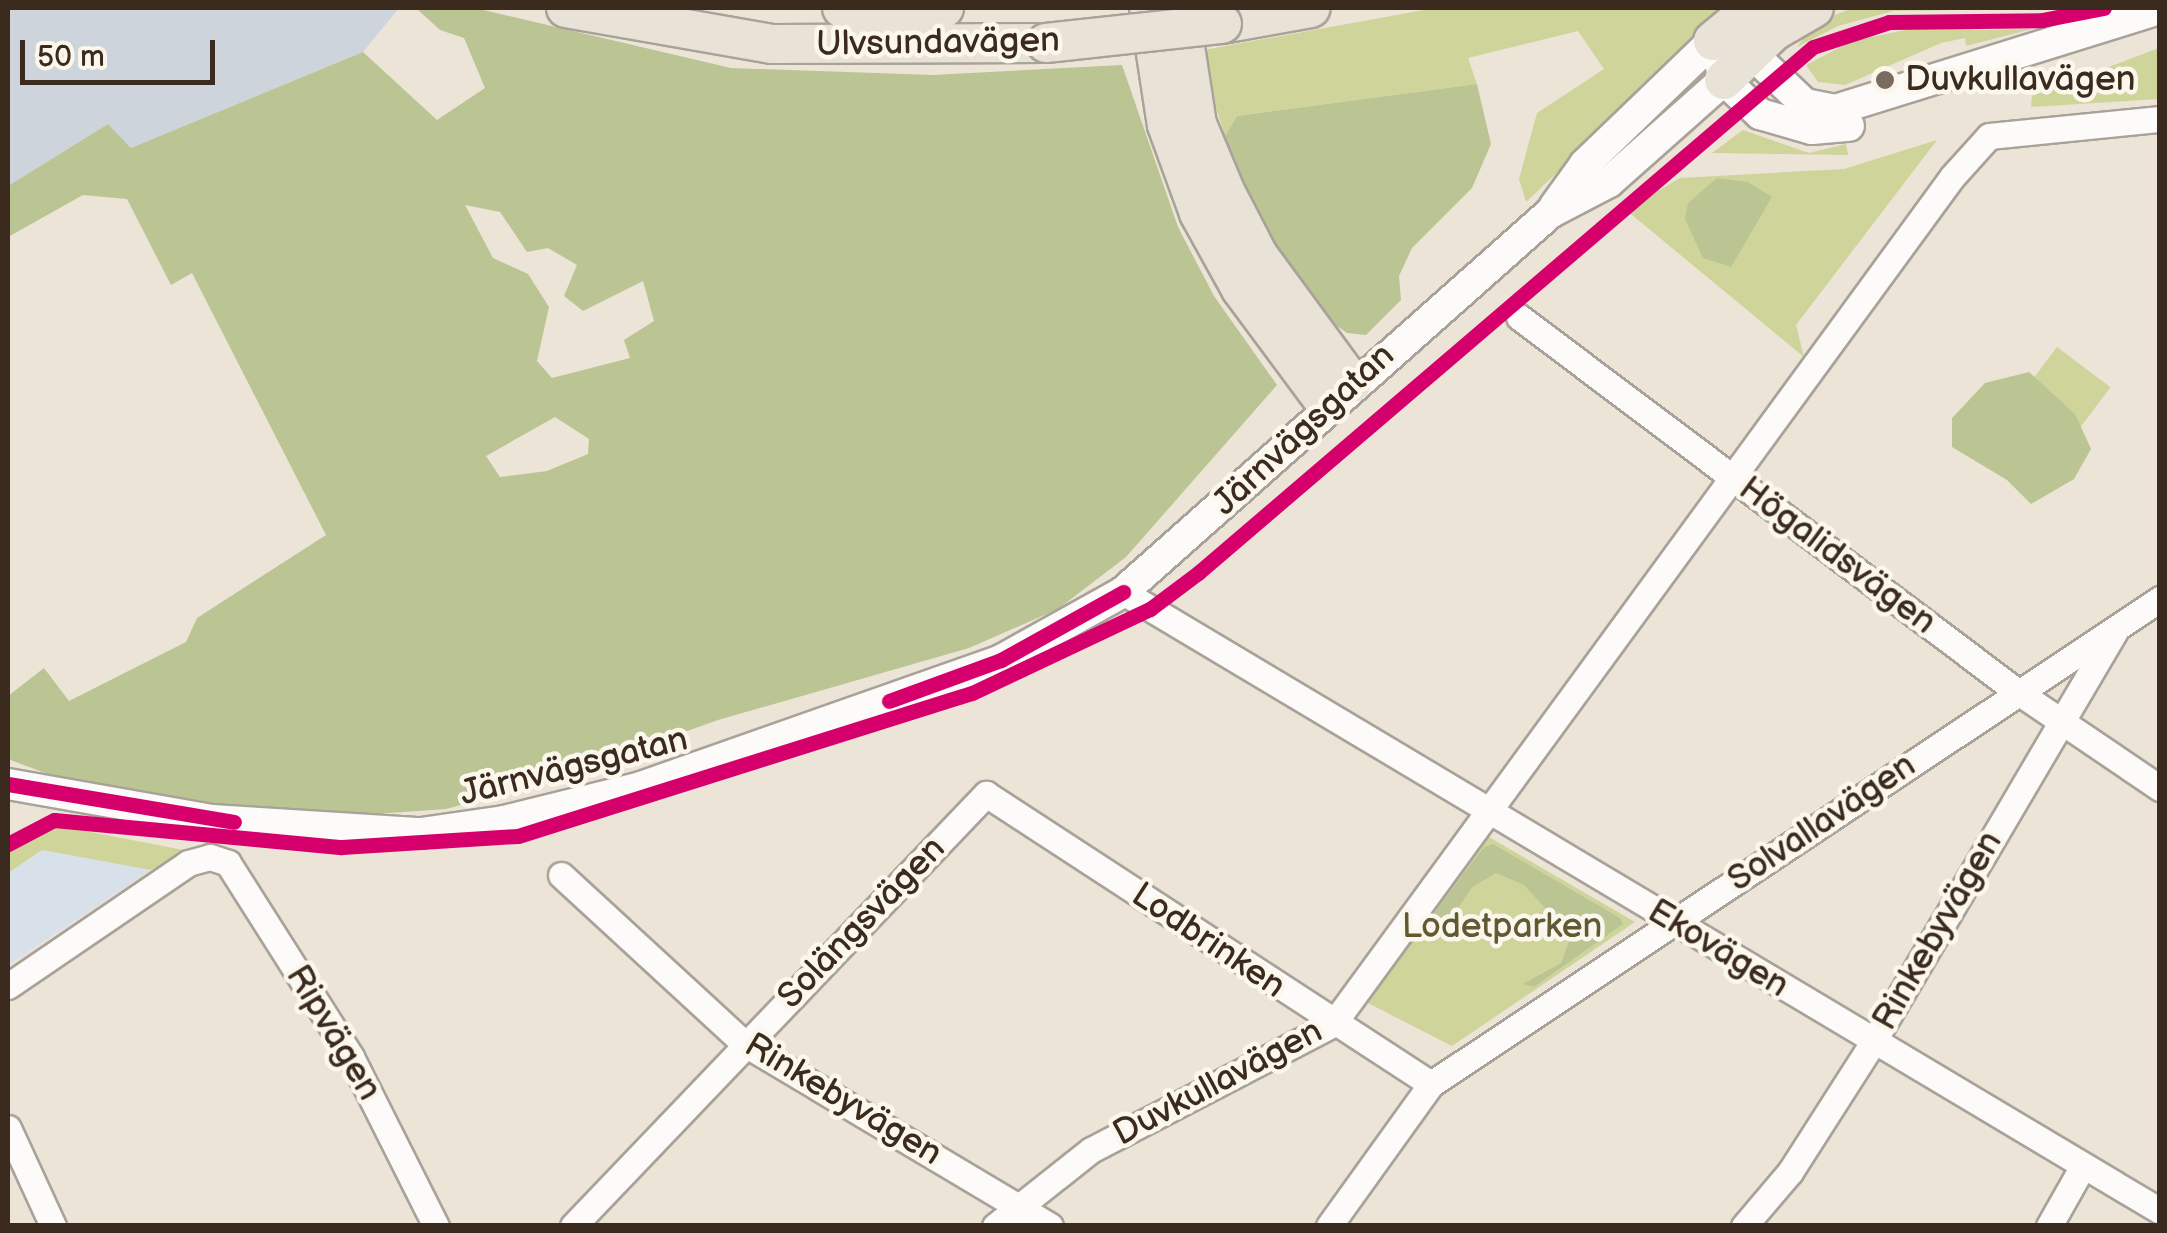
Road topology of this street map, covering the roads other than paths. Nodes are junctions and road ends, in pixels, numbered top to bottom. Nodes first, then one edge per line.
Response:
1 (566, 8) edge
2 (842, 8) edge
3 (944, 8) edge
4 (1148, 8) edge
5 (1179, 8) edge
6 (1311, 8) edge
7 (1753, 8) edge
8 (1814, 8) edge
9 (2160, 9) edge
10 (1713, 41) junction
11 (2054, 43) junction
12 (1752, 53) junction
13 (1724, 80) junction
14 (2160, 119) edge
15 (1550, 213) junction
16 (1518, 317) dead end
17 (1340, 394) junction
18 (1732, 476) junction
19 (1123, 592) junction
20 (2160, 599) edge
21 (2118, 626) junction
22 (2016, 690) junction
23 (2062, 718) junction
24 (8, 784) edge
25 (2160, 788) edge
26 (986, 794) joint
27 (1486, 812) junction
28 (561, 876) dead end
29 (1675, 924) junction
30 (11, 984) edge
31 (1333, 1024) junction
32 (1873, 1042) junction
33 (745, 1044) junction
34 (1431, 1084) junction
35 (8, 1128) edge
36 (2084, 1166) junction
37 (1019, 1207) junction
38 (2160, 1211) edge
39 (53, 1226) edge
40 (436, 1226) edge
41 (573, 1226) edge
42 (995, 1226) edge
43 (1050, 1226) edge
44 (1328, 1226) edge
45 (1744, 1226) edge
46 (2048, 1226) edge

1 - 6 main road, Ulvsundavägen, bridge
2 - 3 main road, Ulvsundavägen
4 - 17 main road
5 - 17 main road
7 - 10 main road
8 - 12 main road
9 - 11 street
10 - 12 street
10 - 13 street
10 - 15 street, Järnvägsgatan
11 - 12 street
11 - 13 street
12 - 13 main road
13 - 15 street, Järnvägsgatan
14 - 18 street, Duvkullavägen
15 - 17 street, Järnvägsgatan
16 - 18 street, Högalidsvägen
17 - 19 street, Järnvägsgatan
18 - 22 street, Högalidsvägen
18 - 27 street, Duvkullavägen
19 - 24 street, Järnvägsgatan
19 - 27 street, Ekovägen
20 - 21 street, Solvallavägen
21 - 22 street, Solvallavägen
21 - 23 street, Rinkebyvägen
22 - 23 street, Högalidsvägen
22 - 29 street, Solvallavägen
23 - 25 street, Högalidsvägen
23 - 32 street, Rinkebyvägen
26 - 31 street, Lodbrinken
26 - 33 street, Solängsvägen
27 - 29 street, Ekovägen
27 - 31 street, Duvkullavägen
28 - 33 street, Rinkebyvägen
29 - 32 street, Ekovägen
29 - 34 street, Solvallavägen
30 - 40 street, Ripvägen
31 - 34 street, Lodbrinken
31 - 37 street, Duvkullavägen
32 - 36 street, Ekovägen
32 - 45 street, Rinkebyvägen
33 - 37 street, Rinkebyvägen
33 - 41 street, Solängsvägen
34 - 44 street, Solvallavägen
35 - 39 street
36 - 38 street, Ekovägen
36 - 46 street
37 - 42 street, Duvkullavägen
37 - 43 street, Rinkebyvägen

